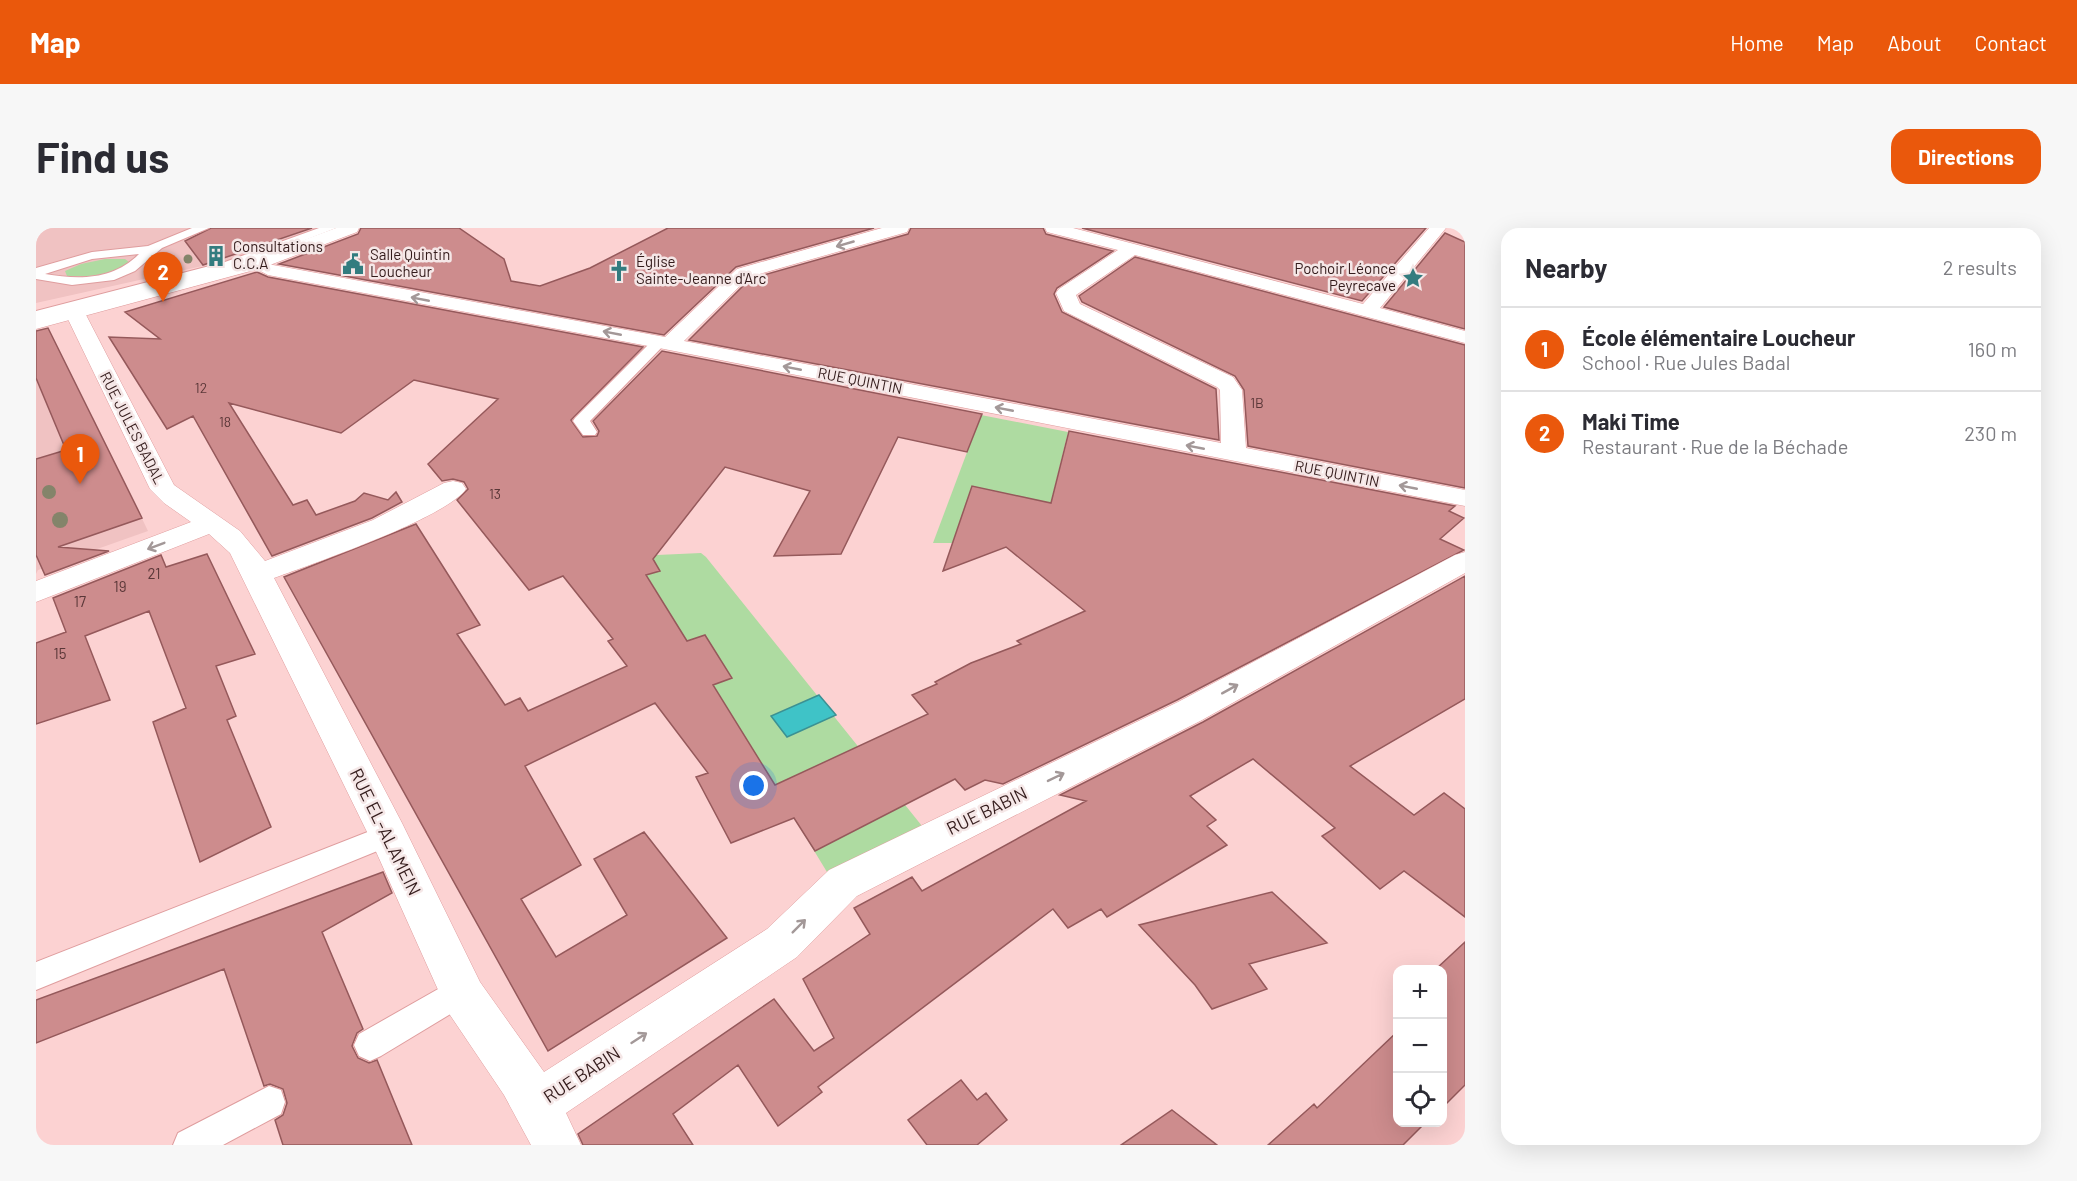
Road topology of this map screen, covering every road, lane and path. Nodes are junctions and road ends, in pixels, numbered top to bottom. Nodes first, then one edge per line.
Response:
1 (203, 228) edge
2 (330, 228) edge
3 (351, 228) edge
4 (901, 228) edge
5 (1053, 228) edge
6 (1438, 228) edge
7 (1131, 249) junction
8 (150, 250) junction
9 (256, 264) junction
10 (36, 274) edge
11 (102, 278) junction
12 (113, 299) junction
13 (1367, 311) junction
14 (75, 313) junction
15 (38, 321) edge
16 (1465, 337) edge
17 (664, 343) junction
18 (589, 432) dead end
19 (1234, 454) junction
20 (453, 489) dead end
21 (1465, 498) edge
22 (211, 525) junction
23 (1465, 561) edge
24 (258, 574) junction
25 (36, 592) edge
26 (388, 835) junction
27 (36, 976) edge
28 (461, 991) junction
29 (370, 1045) dead end
30 (269, 1102) dead end
31 (537, 1104) junction
32 (190, 1145) edge
33 (556, 1145) edge

1 - 8 lane
2 - 12 lane
3 - 9 street
4 -> 17 street
5 - 7 street
6 - 13 street
7 - 13 street
7 - 19 street
8 - 10 lane
8 - 11 lane
9 - 12 street
17 -> 9 street, RUE QUINTIN
10 - 11 lane
11 - 12 lane
12 - 14 street
12 - 15 lane
13 - 16 street
14 - 15 street
14 - 22 street, RUE JULES BADAL
17 - 18 lane
19 -> 17 street, RUE QUINTIN
21 -> 19 street, RUE QUINTIN
20 - 24 street
22 - 24 street, RUE EL-ALAMEIN
22 -> 25 street
31 -> 23 street, RUE BABIN
24 - 26 street, RUE EL-ALAMEIN
26 - 27 lane
26 - 28 street, RUE EL-ALAMEIN
28 - 29 lane
28 - 31 street, RUE EL-ALAMEIN
30 - 32 lane
31 - 33 street, RUE EL-ALAMEIN

